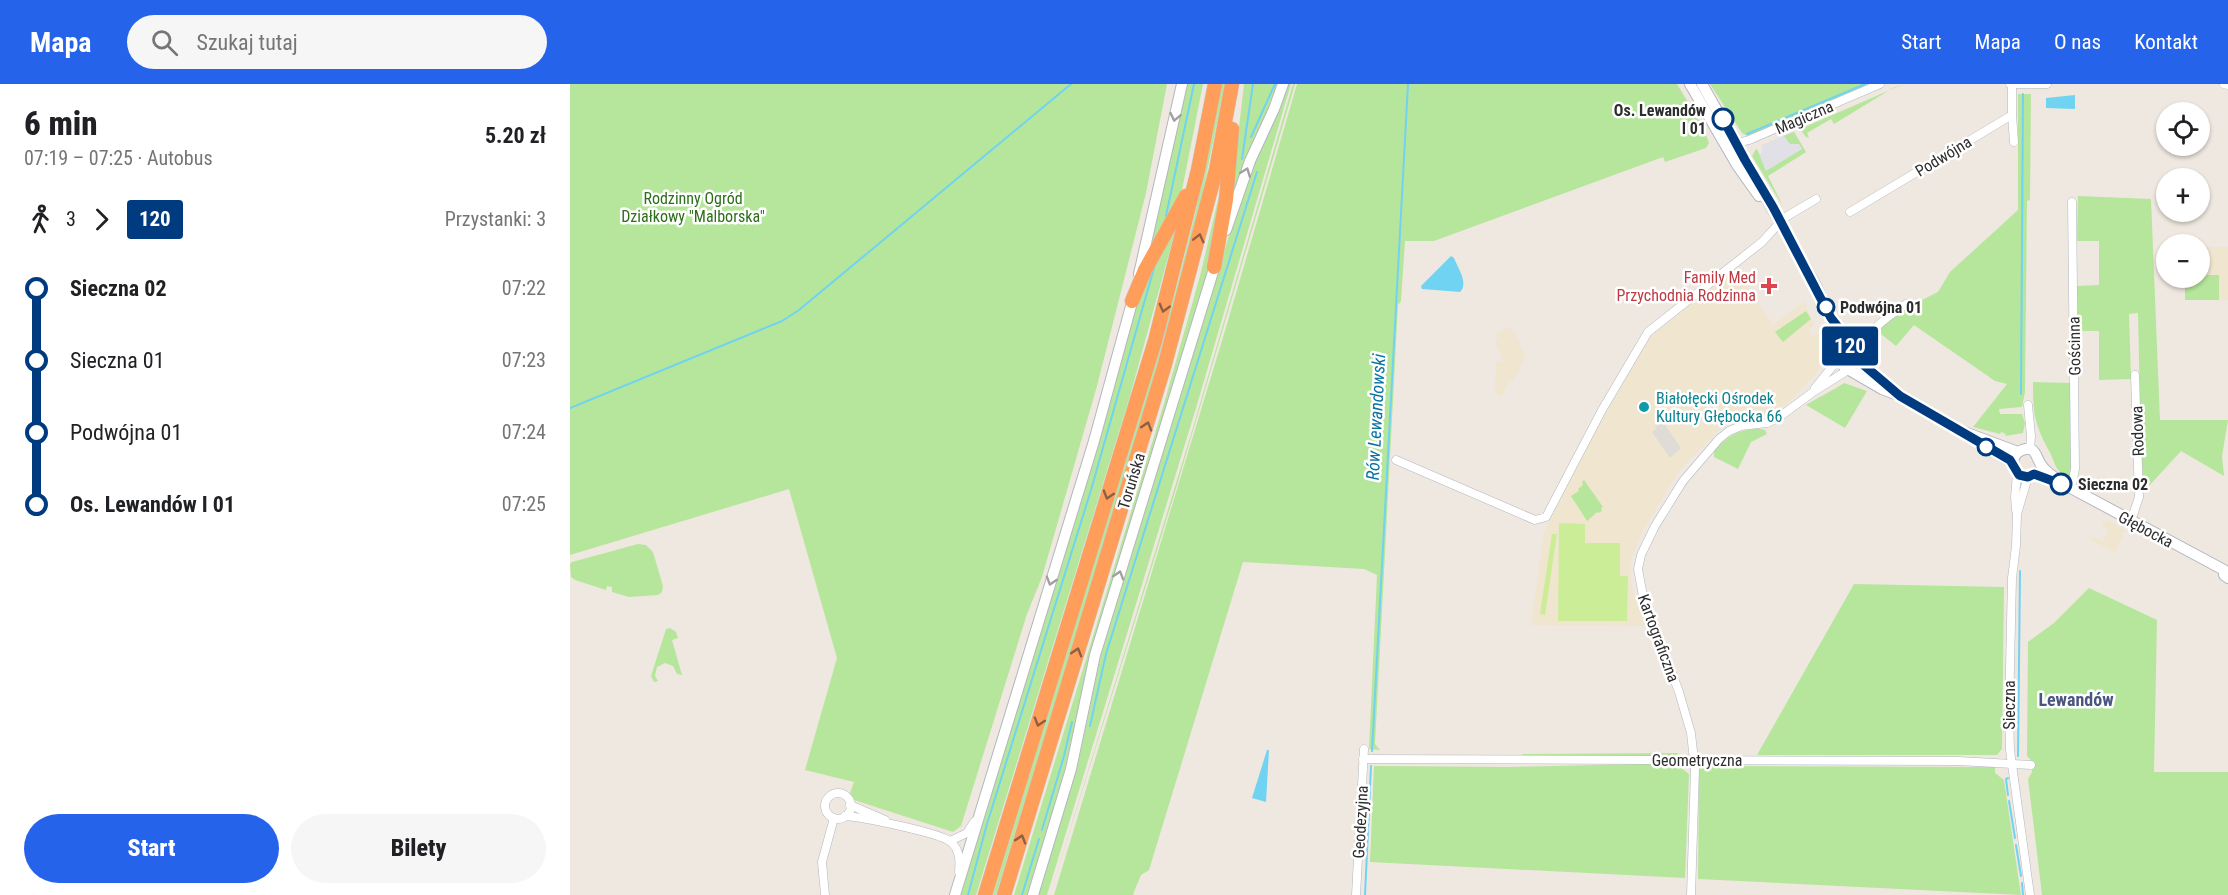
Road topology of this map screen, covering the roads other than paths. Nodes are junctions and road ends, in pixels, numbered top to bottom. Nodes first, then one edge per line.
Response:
1 (1182, 84) edge
2 (1215, 84) edge
3 (1283, 84) edge
4 (1690, 84) edge
5 (1702, 84) edge
6 (1880, 84) edge
7 (2011, 84) edge
8 (2047, 84) edge
9 (1232, 85) edge
10 (2012, 115) junction
11 (2014, 142) dead end
12 (1732, 145) junction
13 (1198, 170) junction
14 (1816, 199) dead end
15 (2072, 202) dead end
16 (1850, 212) dead end
17 (1780, 223) junction
18 (1214, 267) junction
19 (1132, 301) junction
20 (1906, 304) dead end
21 (1831, 318) junction
22 (1838, 345) junction
23 (1851, 362) junction
24 (1832, 368) junction
25 (2135, 375) dead end
26 (1813, 392) junction
27 (2028, 405) dead end
28 (1968, 435) junction
29 (2030, 450) junction
30 (2018, 452) junction
31 (1396, 460) dead end
32 (2026, 470) junction
33 (2070, 488) junction
34 (2131, 521) junction
35 (2227, 571) edge
36 (1364, 749) dead end
37 (1363, 759) junction
38 (1694, 760) junction
39 (2012, 764) junction
40 (2031, 765) dead end
41 (850, 806) junction
42 (981, 810) junction
43 (846, 816) junction
44 (834, 818) junction
45 (892, 824) junction
46 (950, 840) junction
47 (956, 890) edge
48 (825, 895) edge
49 (986, 895) edge
50 (1004, 895) edge
51 (1033, 895) edge
52 (1356, 895) edge
53 (1690, 895) edge
54 (2030, 895) edge

1 -> 19 street
2 - 13 highway, Toruńska
18 -> 3 street, Toruńska
4 - 12 street, Głębocka
5 - 12 street, Głębocka
6 - 12 street, Magiczna
7 - 8 street
7 - 10 street
9 - 18 highway
50 -> 9 highway, Toruńska
10 - 11 street
10 - 16 street, Podwójna
12 - 17 street, Głębocka
13 - 19 highway
13 -> 49 highway, Toruńska
14 - 17 street
15 - 33 street, Gościnna
17 - 21 street, Głębocka
17 - 31 street
51 -> 18 street, Toruńska
19 -> 42 street
20 - 23 street
21 - 22 street, Głębocka
21 - 23 street, Głębocka
22 - 23 street, Głębocka
22 - 24 street, Kartograficzna
23 - 24 street, Kartograficzna
23 - 26 street, Kartograficzna
23 - 28 street, Głębocka
24 - 26 street, Kartograficzna
25 - 34 street, Rodowa
26 - 38 street, Kartograficzna
27 - 29 street
28 - 30 street, Głębocka
28 - 32 street, Głębocka
29 - 30 street, Głębocka
29 - 32 street
30 - 32 street
32 - 33 street, Głębocka
32 - 39 street, Sieczna
33 - 34 street, Głębocka
34 - 35 street, Głębocka
36 - 37 street, Geodezyjna
37 - 38 street, Geometryczna
37 - 52 street, Geodezyjna
38 - 39 street, Geometryczna
38 - 53 street, Kartograficzna
39 - 40 street, Geometryczna
39 - 54 street, Sieczna
41 - 43 street
41 - 44 street
41 - 45 street
42 - 46 street
42 - 47 street
43 - 44 street
43 - 45 street
44 - 48 street
45 - 46 street
46 - 47 street

